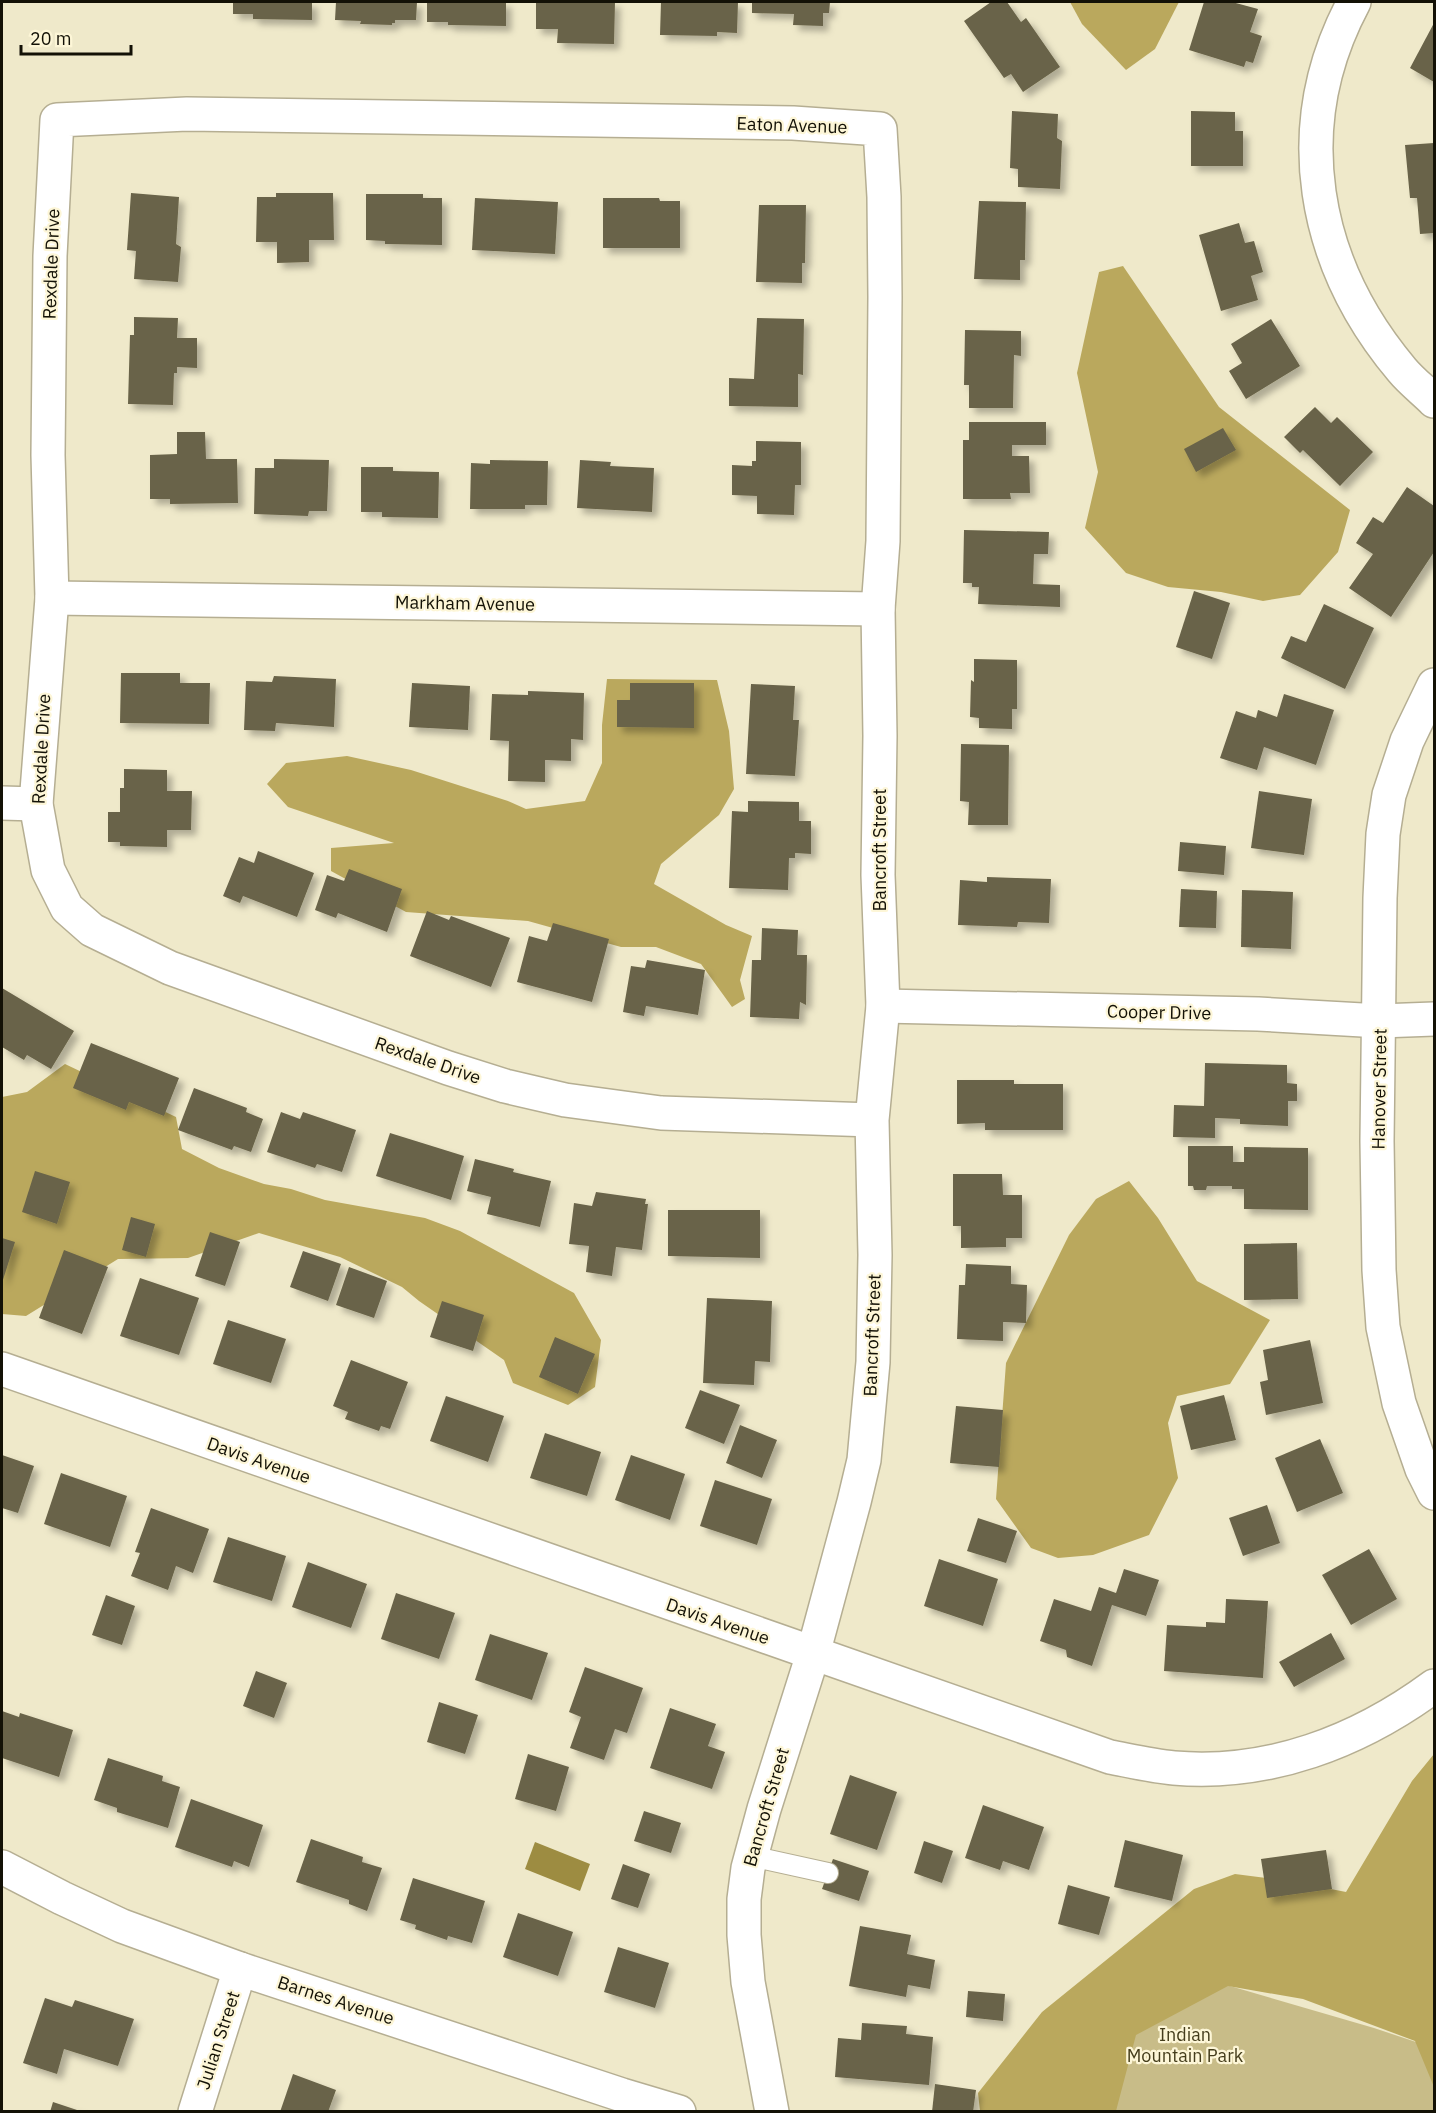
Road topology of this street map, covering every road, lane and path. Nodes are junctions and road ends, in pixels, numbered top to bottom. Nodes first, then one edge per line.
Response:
1 (1354, 2) edge
2 (292, 116) joint
3 (1434, 401) edge
4 (883, 541) joint
5 (52, 598) junction
6 (878, 609) junction
7 (1434, 686) edge
8 (2, 803) edge
9 (36, 804) junction
10 (883, 1006) junction
11 (1434, 1019) edge
12 (1380, 1021) junction
13 (872, 1120) junction
14 (2, 1369) edge
15 (1434, 1493) edge
16 (813, 1654) junction
17 (1434, 1686) edge
18 (751, 1856) junction
19 (2, 1866) edge
20 (828, 1873) dead end
21 (240, 1969) junction
22 (195, 2112) edge
23 (679, 2112) edge
24 (772, 2112) edge

1 - 3 street
2 - 4 street, Eaton Avenue
2 - 5 street, Rexdale Drive
4 - 6 street, Bancroft Street
5 - 6 street, Markham Avenue
5 - 9 street, Rexdale Drive
6 - 10 street, Bancroft Street
7 - 12 street, Hanover Street
8 - 9 street
9 - 13 street, Rexdale Drive
10 - 12 street, Cooper Drive
10 - 13 street, Bancroft Street
11 - 12 street, Cooper Drive
12 - 15 street, Hanover Street
13 - 16 street, Bancroft Street
14 - 16 street, Davis Avenue
16 - 17 street, Davis Avenue
16 - 18 street, Bancroft Street
18 - 20 lane
18 - 24 street, Bancroft Street
19 - 21 street, Barnes Avenue
21 - 22 street, Julian Street
21 - 23 street, Barnes Avenue

